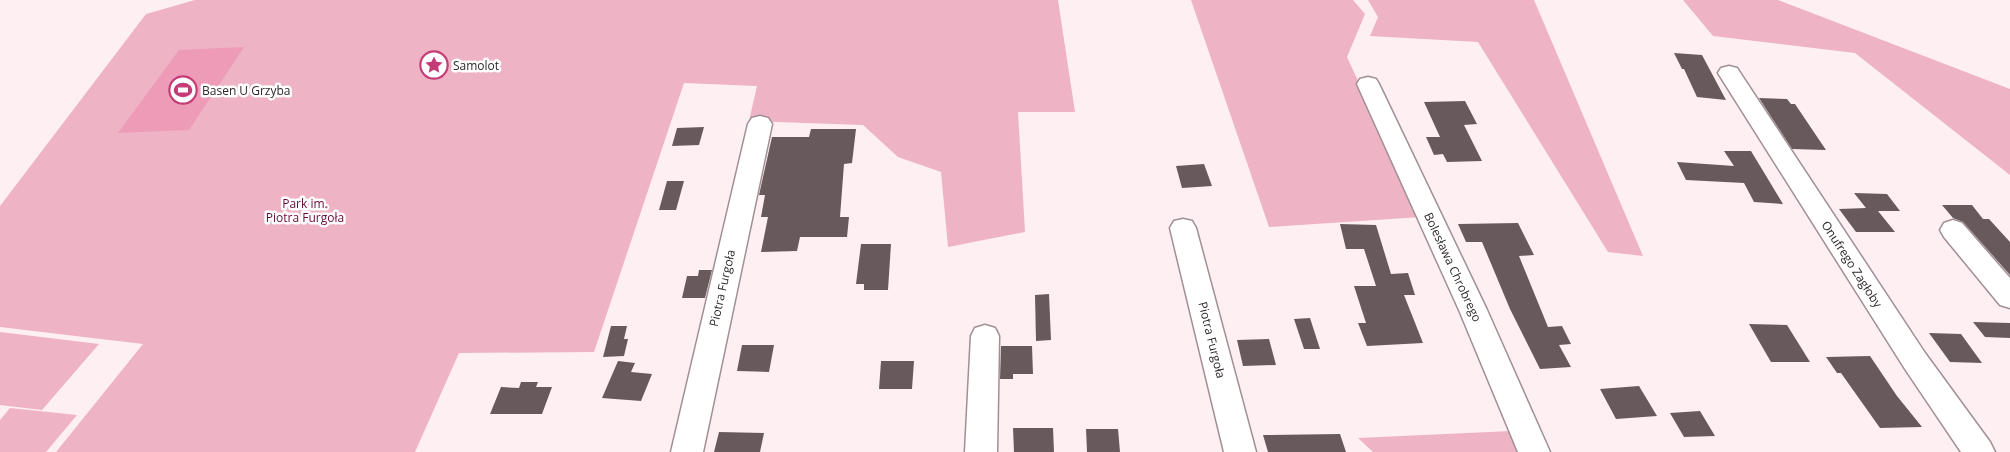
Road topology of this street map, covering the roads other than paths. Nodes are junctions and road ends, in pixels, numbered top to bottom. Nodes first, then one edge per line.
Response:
1 (1729, 73) dead end
2 (1368, 84) dead end
3 (760, 124) dead end
4 (1183, 228) dead end
5 (1953, 230) dead end
6 (2010, 297) edge
7 (985, 336) dead end
8 (687, 452) edge
9 (981, 452) edge
10 (1240, 452) edge
11 (1534, 452) edge
12 (1978, 452) edge

1 - 12 street, Onufrego Zagłoby
2 - 11 street, Bolesława Chrobrego
3 - 8 street, Piotra Furgoła
4 - 10 street, Piotra Furgoła
5 - 6 street
7 - 9 street

